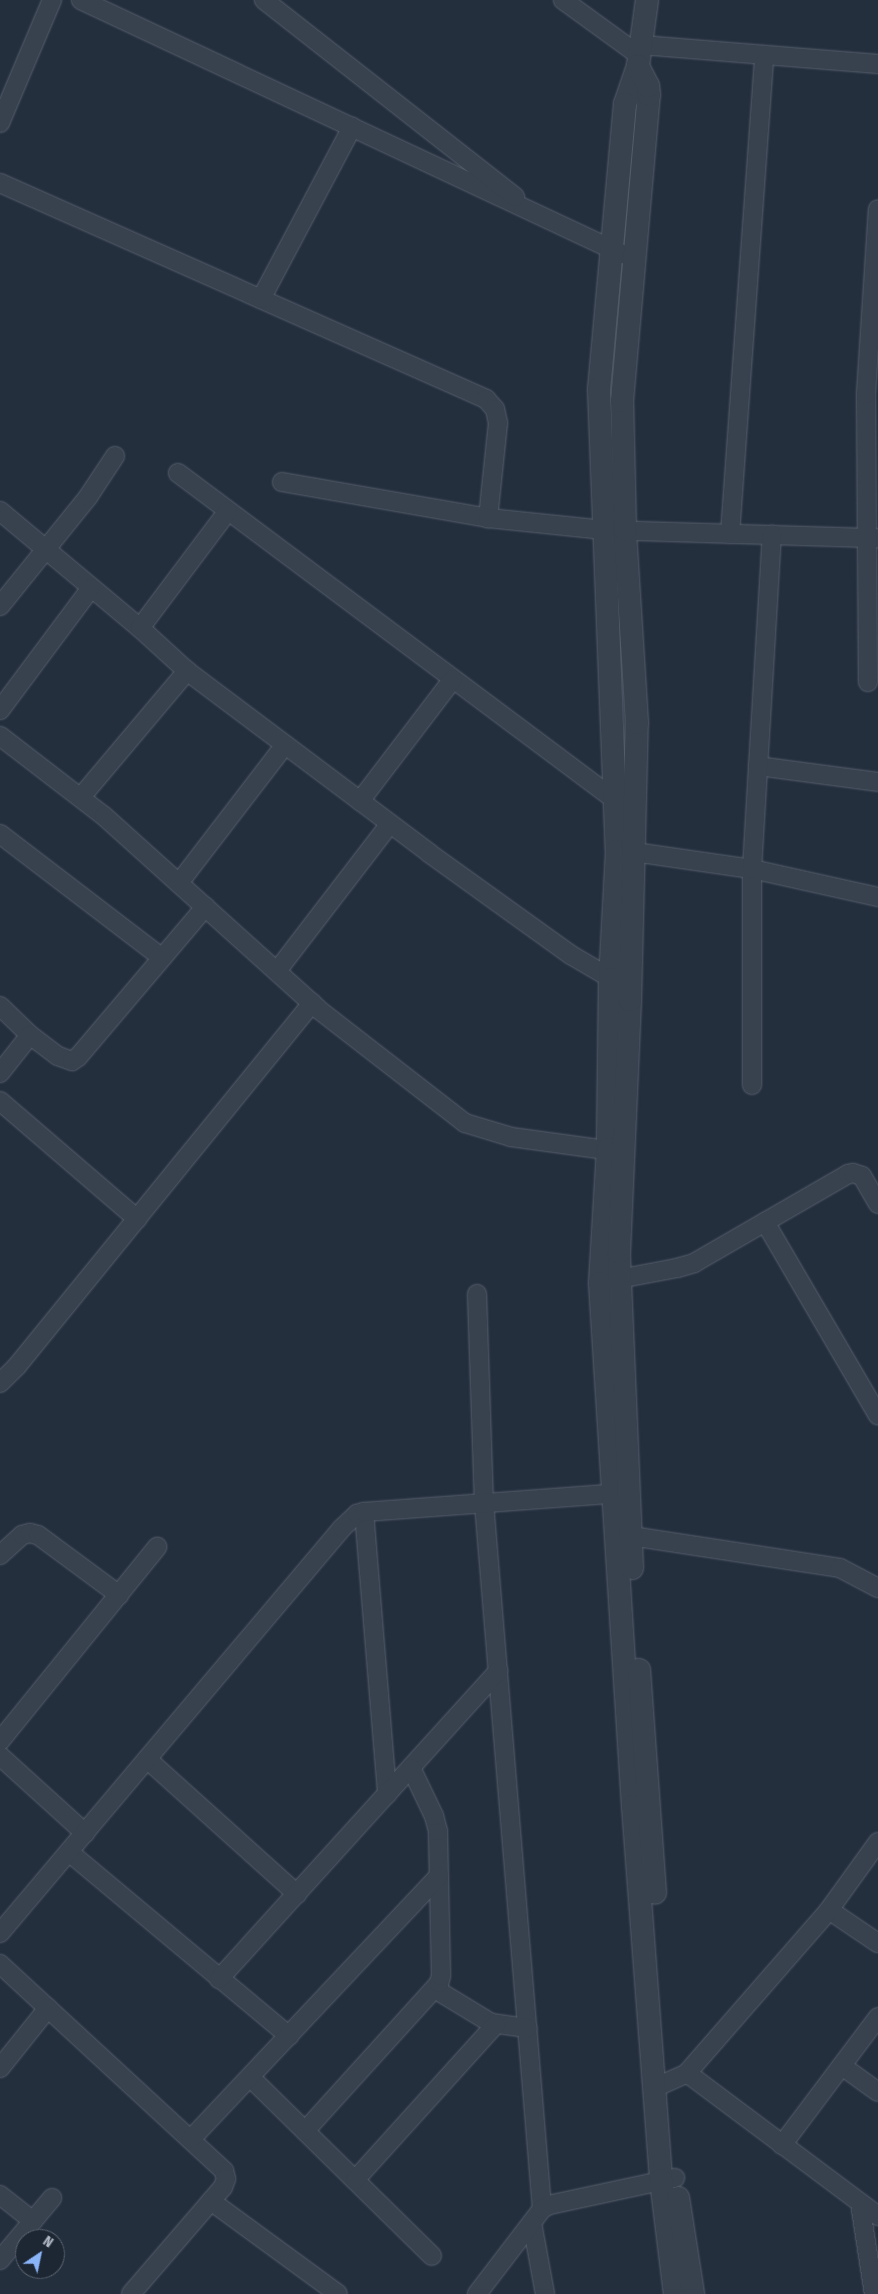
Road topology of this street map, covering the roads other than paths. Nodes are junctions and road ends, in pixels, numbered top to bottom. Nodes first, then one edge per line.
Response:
1 (52, 0) edge
2 (81, 0) edge
3 (264, 0) edge
4 (563, 0) edge
5 (647, 0) edge
6 (764, 55) junction
7 (640, 56) junction
8 (878, 64) edge
9 (0, 122) edge
10 (352, 127) junction
11 (0, 182) edge
12 (878, 209) edge
13 (540, 216) junction
14 (612, 250) junction
15 (634, 258) junction
16 (262, 299) junction
17 (872, 395) edge
18 (115, 456) dead end
19 (178, 473) dead end
20 (282, 482) dead end
21 (0, 511) edge
22 (228, 511) junction
23 (488, 518) junction
24 (615, 530) junction
25 (730, 534) junction
26 (772, 535) junction
27 (872, 538) edge
28 (46, 550) junction
29 (91, 588) junction
30 (0, 606) edge
31 (140, 628) junction
32 (188, 671) junction
33 (453, 679) junction
34 (868, 682) dead end
35 (0, 710) edge
36 (0, 736) edge
37 (285, 745) junction
38 (758, 766) junction
39 (878, 782) edge
40 (81, 798) junction
41 (614, 800) junction
42 (360, 801) junction
43 (635, 815) junction
44 (390, 824) junction
45 (0, 834) edge
46 (634, 852) junction
47 (752, 869) junction
48 (178, 883) junction
49 (878, 897) edge
50 (205, 907) junction
51 (162, 958) junction
52 (277, 971) junction
53 (620, 983) junction
54 (312, 1003) junction
55 (0, 1006) edge
56 (30, 1035) junction
57 (0, 1074) edge
58 (752, 1086) dead end
59 (0, 1102) edge
60 (615, 1151) junction
61 (878, 1204) edge
62 (137, 1219) junction
63 (765, 1222) junction
64 (610, 1269) junction
65 (477, 1294) dead end
66 (0, 1383) edge
67 (878, 1414) edge
68 (620, 1493) junction
69 (484, 1503) junction
70 (364, 1512) junction
71 (623, 1537) junction
72 (157, 1547) dead end
73 (0, 1555) edge
74 (878, 1588) edge
75 (119, 1595) junction
76 (498, 1671) junction
77 (0, 1741) edge
78 (0, 1756) edge
79 (147, 1759) junction
80 (411, 1768) junction
81 (387, 1794) junction
82 (85, 1833) junction
83 (878, 1842) edge
84 (69, 1852) junction
85 (438, 1876) junction
86 (297, 1894) junction
87 (828, 1910) junction
88 (0, 1933) edge
89 (878, 1943) edge
90 (0, 1964) edge
91 (219, 1979) junction
92 (435, 1989) junction
93 (48, 2008) junction
94 (878, 2018) edge
95 (496, 2024) junction
96 (528, 2028) junction
97 (288, 2036) junction
98 (842, 2066) junction
99 (0, 2068) edge
100 (250, 2077) junction
101 (670, 2081) junction
102 (878, 2092) edge
103 (305, 2131) junction
104 (191, 2139) junction
105 (782, 2145) junction
106 (668, 2179) junction
107 (355, 2180) junction
108 (0, 2195) edge
109 (52, 2198) dead end
110 (211, 2201) junction
111 (860, 2203) junction
112 (537, 2216) junction
113 (878, 2216) edge
114 (33, 2221) junction
115 (432, 2256) dead end
116 (0, 2260) edge
117 (131, 2294) edge
118 (338, 2294) edge
119 (477, 2294) edge
120 (545, 2294) edge
121 (675, 2294) edge
122 (693, 2294) edge
123 (874, 2294) edge

1 - 9 street
2 - 10 street
3 - 13 street
4 - 7 street
5 - 7 street
6 - 7 street
6 - 8 street
6 - 25 street
7 - 14 street
7 - 15 street
10 - 13 street
10 - 16 street
11 - 16 street
12 - 17 street
13 - 14 street
14 - 15 street
14 - 24 street
15 - 24 street
16 - 23 street
17 - 27 street
18 - 28 street
19 - 22 street
20 - 23 street
21 - 28 street
22 - 31 street
22 - 33 street
23 - 24 street
24 - 25 street
24 - 41 street
24 - 43 street
25 - 26 street
26 - 27 street
26 - 38 street
27 - 34 street
28 - 29 street
28 - 30 street
29 - 31 street
29 - 35 street
31 - 32 street
32 - 37 street
32 - 40 street
33 - 41 street
33 - 42 street
36 - 40 street
37 - 42 street
37 - 48 street
38 - 39 street
38 - 47 street
40 - 48 street
41 - 43 street
41 - 53 street
42 - 44 street
43 - 46 street
44 - 52 street
44 - 53 street
45 - 51 street
46 - 47 street
46 - 53 street
47 - 49 street
47 - 58 street
48 - 50 street
50 - 51 street
50 - 52 street
51 - 56 street
52 - 54 street
53 - 60 street
54 - 60 street
54 - 62 street
55 - 56 street
56 - 57 street
59 - 62 street
60 - 64 street
61 - 63 street
62 - 66 street
63 - 64 street
63 - 67 street
64 - 68 street
65 - 69 street
68 - 69 street
68 - 71 street
69 - 70 street
69 - 76 street
70 - 79 street
70 - 81 street
71 - 74 street
71 - 101 street
72 - 75 street
73 - 75 street
75 - 77 street
76 - 80 street
76 - 96 street
78 - 82 street
79 - 82 street
79 - 86 street
80 - 81 street
80 - 85 street
81 - 86 street
82 - 84 street
83 - 87 street
84 - 88 street
84 - 91 street
85 - 92 street
85 - 97 street
86 - 91 street
87 - 89 street
87 - 101 street
90 - 93 street
91 - 97 street
92 - 95 street
92 - 103 street
93 - 99 street
93 - 104 street
94 - 98 street
95 - 96 street
95 - 107 street
96 - 112 street
97 - 100 street
98 - 102 street
98 - 105 street
100 - 103 street
100 - 104 street
101 - 105 street
101 - 106 street
103 - 107 street
104 - 110 street
105 - 111 street
106 - 112 street
106 - 121 street
106 - 122 street
107 - 115 street
108 - 114 street
109 - 114 street
110 - 117 street
110 - 118 street
111 - 113 street
111 - 123 street
112 - 119 street
112 - 120 street
114 - 116 street

